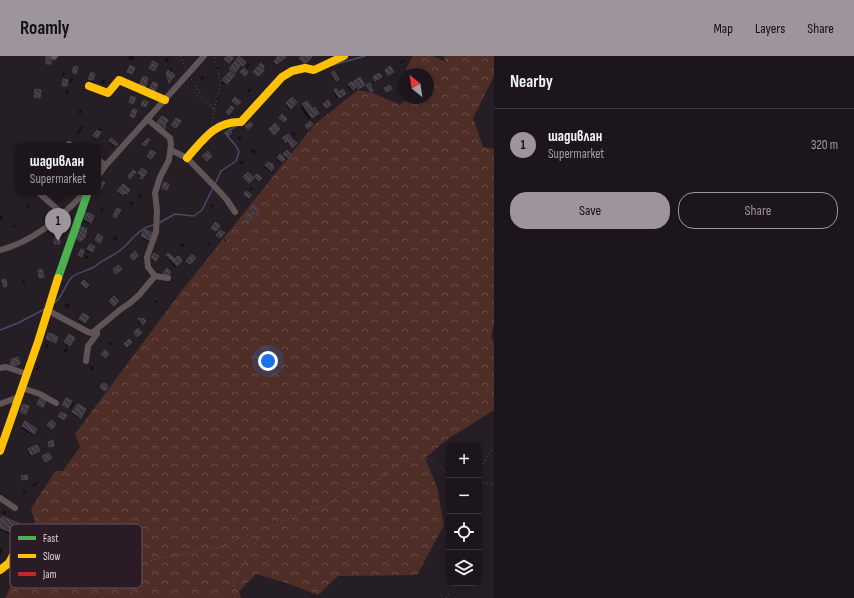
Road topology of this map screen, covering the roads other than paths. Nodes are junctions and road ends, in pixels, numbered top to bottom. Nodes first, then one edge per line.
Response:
1 (204, 56) edge
2 (344, 56) edge
3 (89, 86) dead end
4 (165, 100) junction
5 (147, 119) junction
6 (170, 150) junction
7 (187, 158) junction
8 (101, 162) edge
9 (106, 165) junction
10 (101, 172) edge
11 (41, 195) edge
12 (84, 195) edge
13 (86, 195) edge
14 (235, 212) dead end
15 (63, 214) junction
16 (0, 250) edge
17 (155, 276) junction
18 (168, 278) dead end
19 (47, 310) junction
20 (97, 329) junction
21 (86, 361) dead end
22 (0, 368) edge
23 (27, 374) junction
24 (22, 388) junction
25 (19, 397) junction
26 (0, 404) edge
27 (56, 404) dead end
28 (0, 450) edge
29 (0, 498) edge
30 (15, 508) dead end
31 (10, 561) edge
32 (0, 570) edge

1 - 4 street
2 - 7 street
3 - 4 street
4 - 5 street
5 - 6 street
5 - 9 street
6 - 7 street
6 - 17 street
7 - 14 street
8 - 9 street
9 - 10 street
11 - 15 street
12 - 15 street
13 - 19 street
15 - 16 street
17 - 18 street
17 - 20 street
19 - 20 street
19 - 23 street
20 - 21 street
22 - 23 street
23 - 24 street
24 - 25 street
24 - 27 street
25 - 26 street
25 - 28 street
29 - 30 street
31 - 32 street

